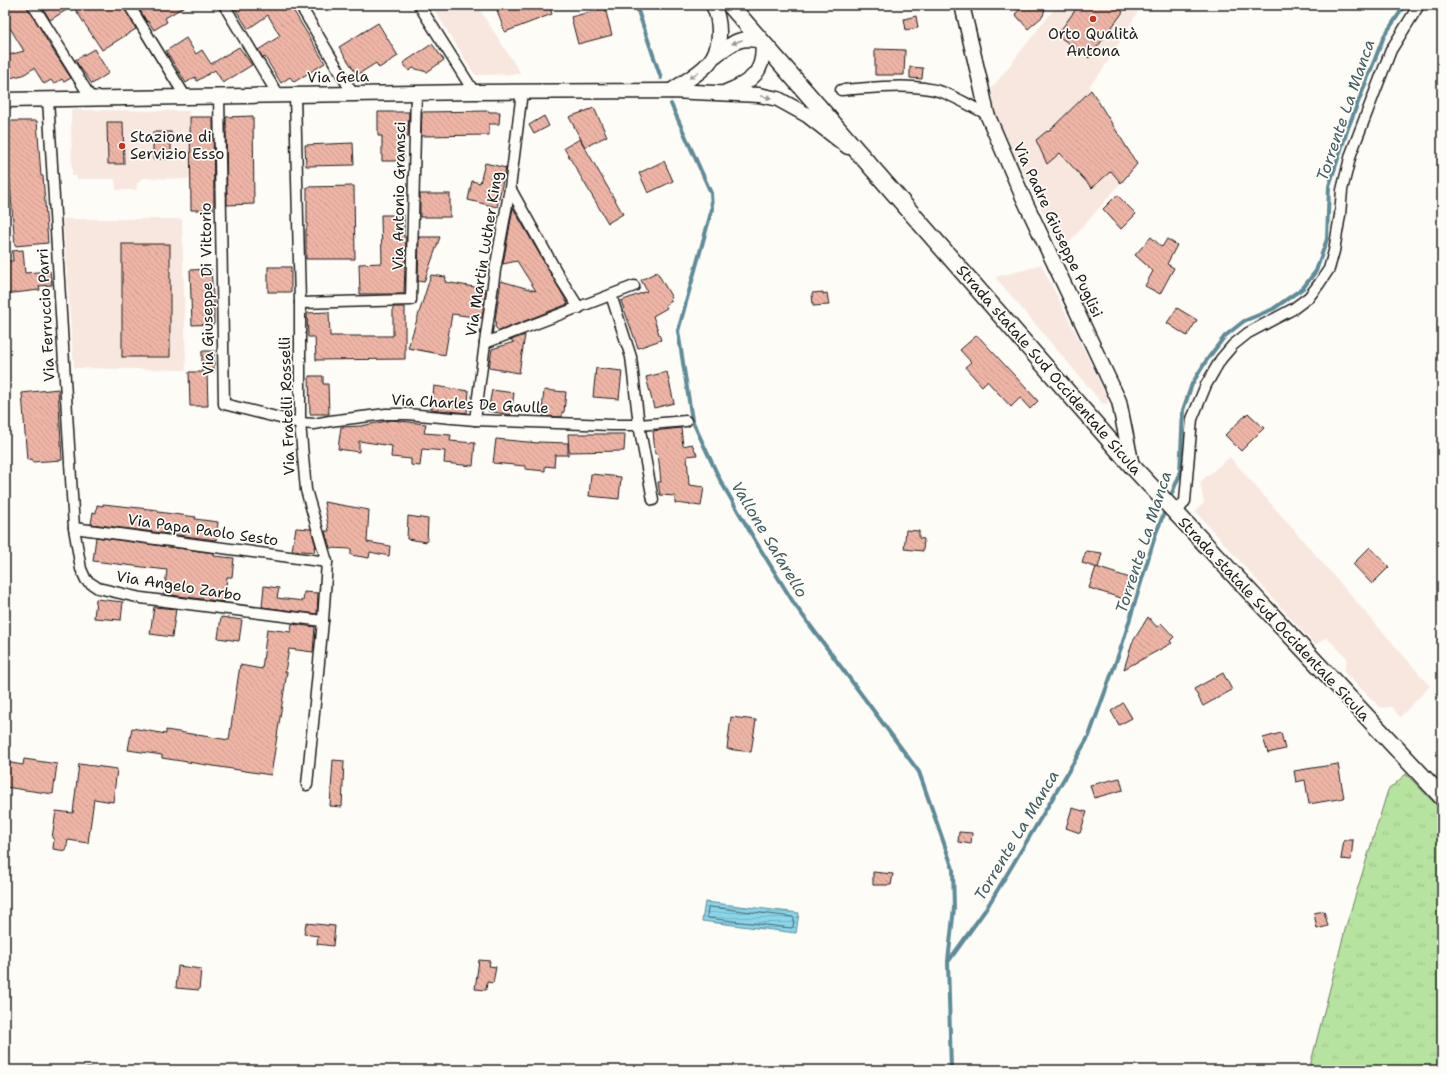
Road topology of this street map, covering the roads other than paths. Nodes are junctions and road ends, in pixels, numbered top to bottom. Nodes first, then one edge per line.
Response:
1 (33, 5) edge
2 (129, 5) edge
3 (224, 5) edge
4 (300, 5) edge
5 (419, 5) edge
6 (712, 5) edge
7 (730, 5) edge
8 (962, 5) edge
9 (1419, 5) edge
10 (762, 41) junction
11 (716, 55) junction
12 (841, 90) dead end
13 (671, 91) junction
14 (474, 92) junction
15 (522, 92) junction
16 (416, 93) junction
17 (723, 93) junction
18 (353, 94) junction
19 (219, 95) junction
20 (278, 95) junction
21 (294, 95) junction
22 (185, 96) junction
23 (91, 98) junction
24 (48, 99) junction
25 (5, 100) edge
26 (986, 114) junction
27 (863, 158) junction
28 (510, 188) junction
29 (634, 286) dead end
30 (611, 295) junction
31 (300, 303) junction
32 (578, 308) junction
33 (485, 343) junction
34 (475, 420) junction
35 (686, 420) dead end
36 (300, 423) junction
37 (639, 425) junction
38 (1132, 466) junction
39 (653, 500) dead end
40 (1175, 513) junction
41 (74, 528) junction
42 (327, 562) junction
43 (323, 621) junction
44 (307, 785) dead end
45 (1442, 797) edge

1 - 23 street
2 - 22 street
3 - 20 street
4 - 18 street
5 - 14 street
6 - 11 main road
7 - 10 main road, Strada statale Sud Occidentale Sicula
8 - 26 main road, Via Padre Giuseppe Puglisi
9 - 40 street
10 -> 11 main road
10 - 17 main road
10 - 27 main road, Strada statale Sud Occidentale Sicula
11 -> 13 main road
12 - 26 street
13 - 15 main road, Via Gela
13 - 17 main road, Via Gela
14 - 15 main road, Via Gela
14 - 16 main road, Via Gela
15 - 28 street, Via Martin Luther King
16 - 18 main road, Via Gela
16 - 31 street, Via Antonio Gramsci
17 -> 27 main road, Via Gela
18 - 21 main road, Via Gela
19 - 20 main road, Via Gela
19 - 22 main road, Via Gela
19 - 36 street, Via Giuseppe Di Vittorio
20 - 21 main road, Via Gela
21 - 31 street, Via Fratelli Rosselli
22 - 23 main road, Via Gela
23 - 24 main road, Via Gela
24 - 25 main road, Via Gela
24 - 41 street, Via Ferruccio Parri
26 - 38 main road, Via Padre Giuseppe Puglisi
27 - 38 main road, Strada statale Sud Occidentale Sicula
28 - 32 street
28 - 33 street, Via Martin Luther King
29 - 30 street
30 - 32 street
30 - 37 street
31 - 36 street, Via Fratelli Rosselli
32 - 33 street
33 - 34 street, Via Martin Luther King
34 - 36 street, Via Charles De Gaulle
34 - 37 street, Via Charles De Gaulle
35 - 37 street, Via Charles De Gaulle
36 - 42 street, Via Fratelli Rosselli
37 - 39 street
38 - 40 main road, Strada statale Sud Occidentale Sicula
40 - 45 main road, Strada statale Sud Occidentale Sicula
41 - 42 street, Via Papa Paolo Sesto
41 - 43 street, Via Angelo Zarbo
42 - 43 street, Via Fratelli Rosselli
43 - 44 street, Via Fratelli Rosselli

